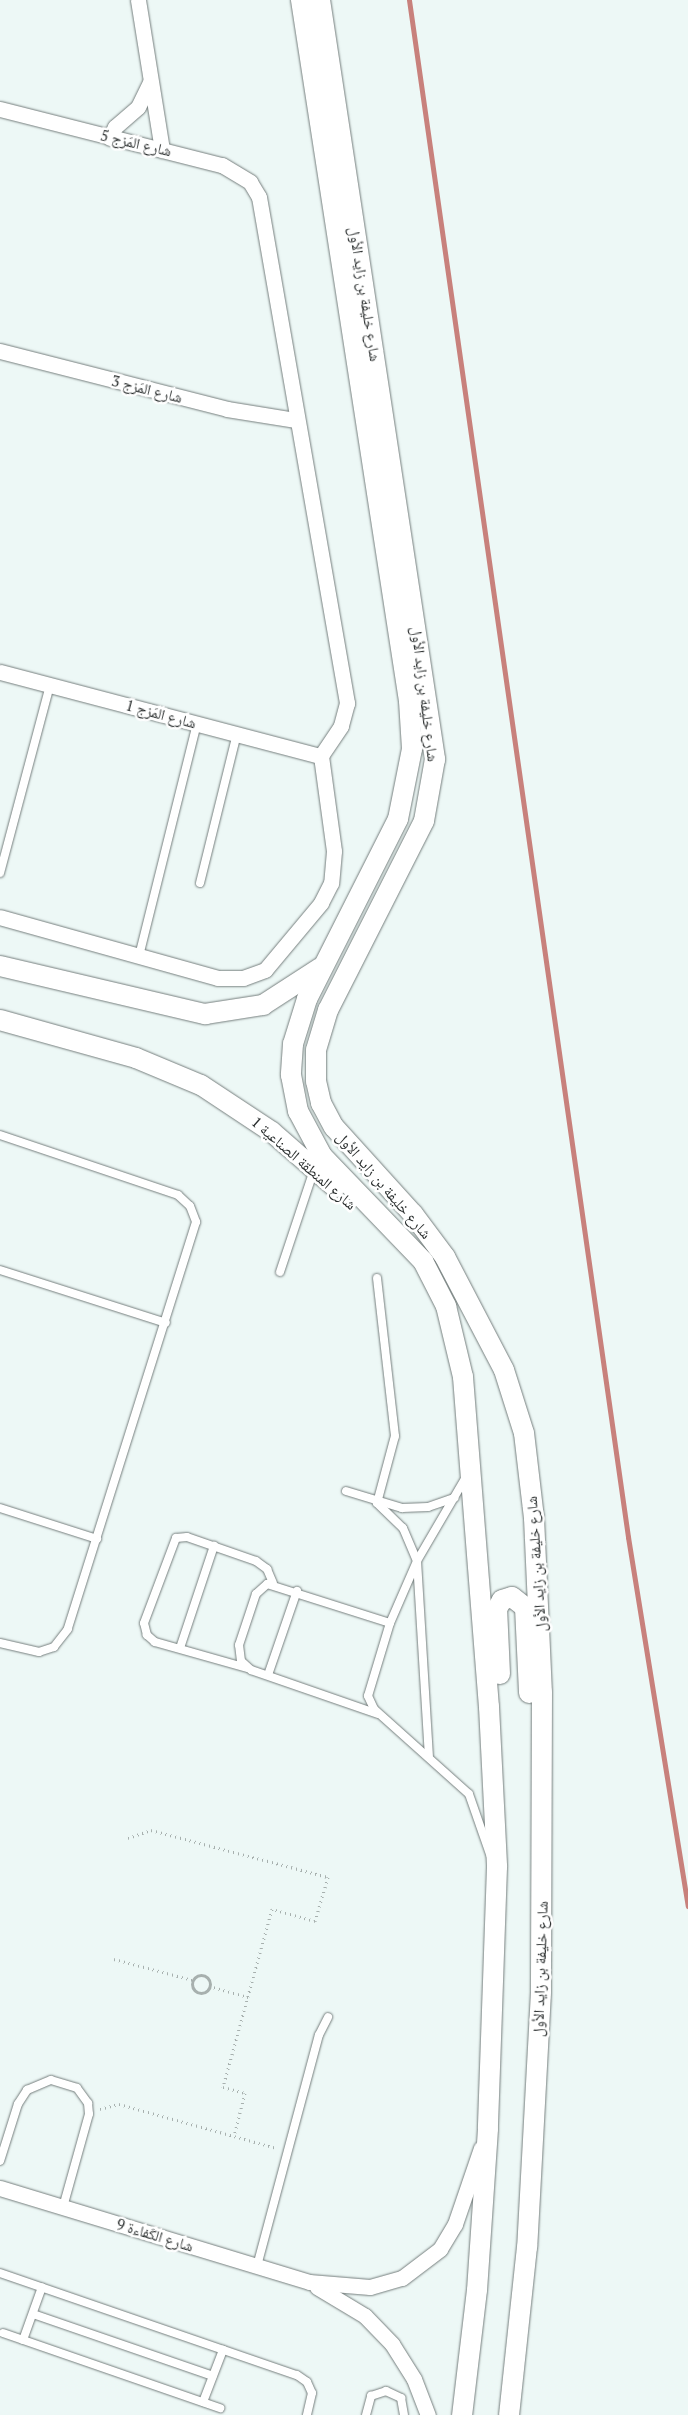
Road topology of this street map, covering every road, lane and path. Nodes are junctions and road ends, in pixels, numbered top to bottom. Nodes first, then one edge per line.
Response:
1 (138, 0) edge
2 (301, 0) edge
3 (320, 0) edge
4 (150, 82) junction
5 (0, 109) edge
6 (110, 138) junction
7 (162, 150) junction
8 (0, 351) edge
9 (296, 420) junction
10 (0, 672) edge
11 (50, 685) junction
12 (196, 723) junction
13 (237, 734) junction
14 (321, 756) junction
15 (0, 873) edge
16 (200, 883) dead end
17 (0, 917) edge
18 (139, 956) junction
19 (0, 966) edge
20 (324, 966) junction
21 (0, 1020) edge
22 (0, 1135) edge
23 (314, 1168) junction
24 (408, 1242) junction
25 (0, 1270) edge
26 (280, 1272) dead end
27 (377, 1278) dead end
28 (166, 1323) junction
29 (471, 1469) junction
30 (346, 1491) dead end
31 (454, 1498) junction
32 (377, 1502) junction
33 (0, 1508) edge
34 (97, 1539) junction
35 (214, 1546) junction
36 (417, 1561) junction
37 (273, 1583) junction
38 (297, 1591) junction
39 (390, 1623) junction
40 (0, 1643) edge
41 (180, 1648) junction
42 (251, 1670) junction
43 (268, 1675) junction
44 (379, 1714) junction
45 (542, 1745) junction
46 (429, 1756) junction
47 (494, 1788) junction
48 (128, 1838) dead end
49 (497, 1867) junction
50 (114, 1959) dead end
51 (193, 1980) junction
52 (209, 1986) junction
53 (248, 1998) junction
54 (328, 2017) dead end
55 (89, 2114) junction
56 (488, 2129) junction
57 (234, 2136) junction
58 (287, 2151) junction
59 (0, 2161) edge
60 (0, 2188) edge
61 (63, 2207) junction
62 (256, 2266) junction
63 (0, 2272) edge
64 (309, 2282) junction
65 (42, 2287) junction
66 (33, 2314) junction
67 (3, 2333) dead end
68 (24, 2340) junction
69 (223, 2350) junction
70 (213, 2376) junction
71 (203, 2402) junction
72 (220, 2408) dead end
73 (308, 2415) edge
74 (366, 2415) edge
75 (404, 2415) edge
76 (428, 2415) edge
77 (462, 2415) edge
78 (509, 2415) edge

1 - 4 street
2 - 20 main road, شارع خليفة بن زايد الأول
3 - 45 main road, شارع خليفة بن زايد الأول
4 - 6 street
4 - 7 street
5 - 6 street, شارع المَزج 5
6 - 7 street, شارع المَزج 5
7 - 9 street, شارع المَزج 5
8 - 9 street, شارع المَزج 3
9 - 14 street
10 - 11 street, شارع المَزج 1
11 - 12 street, شارع المَزج 1
11 - 15 lane
12 - 13 street, شارع المَزج 1
12 - 18 lane
13 - 14 street, شارع المَزج 1
13 - 16 lane
14 - 18 street
17 - 18 street
19 - 20 main road
20 - 24 main road, شارع خليفة بن زايد الأول
21 - 23 main road, شارع المنطقة الصناعية 1
22 - 28 lane
23 - 24 main road, شارع المنطقة الصناعية 1
23 - 26 lane
24 - 29 main road, شارع خليفة بن زايد الأول
25 - 28 lane
27 - 32 lane
28 - 34 lane
29 - 31 lane
29 - 47 main road, شارع خليفة بن زايد الأول
30 - 32 lane
31 - 32 lane
31 - 36 lane
32 - 36 lane
33 - 34 lane
34 - 40 lane
35 - 37 lane
35 - 41 lane
35 - 41 lane
36 - 39 lane
36 - 46 lane
37 - 38 lane
37 - 42 lane
38 - 39 lane
38 - 43 lane
39 - 44 lane
41 - 42 lane
42 - 43 lane
43 - 44 lane
44 - 46 lane
45 - 47 main road
45 - 78 main road, شارع خليفة بن زايد الأول
46 - 49 lane
47 - 49 main road, شارع خليفة بن زايد الأول
48 - 53 path
49 - 56 main road, شارع خليفة بن زايد الأول
50 - 51 path
51 - 52 path
51 - 52 path
52 - 53 path
53 - 57 path
54 - 58 lane
55 - 57 path
55 - 59 lane
55 - 61 lane
56 - 64 street, شارع الكَفاءة 9
56 - 77 main road, شارع خليفة بن زايد الأول
57 - 58 path
58 - 62 lane
60 - 61 street, شارع الكَفاءة 9
61 - 62 street, شارع الكَفاءة 9
62 - 64 street, شارع الكَفاءة 9
63 - 65 lane
64 - 76 street, شارع الكَفاءة 9
65 - 66 lane
65 - 69 lane
66 - 68 lane
66 - 70 lane
67 - 68 lane
68 - 71 lane
69 - 70 lane
69 - 73 lane
70 - 71 lane
71 - 72 lane
74 - 75 lane

